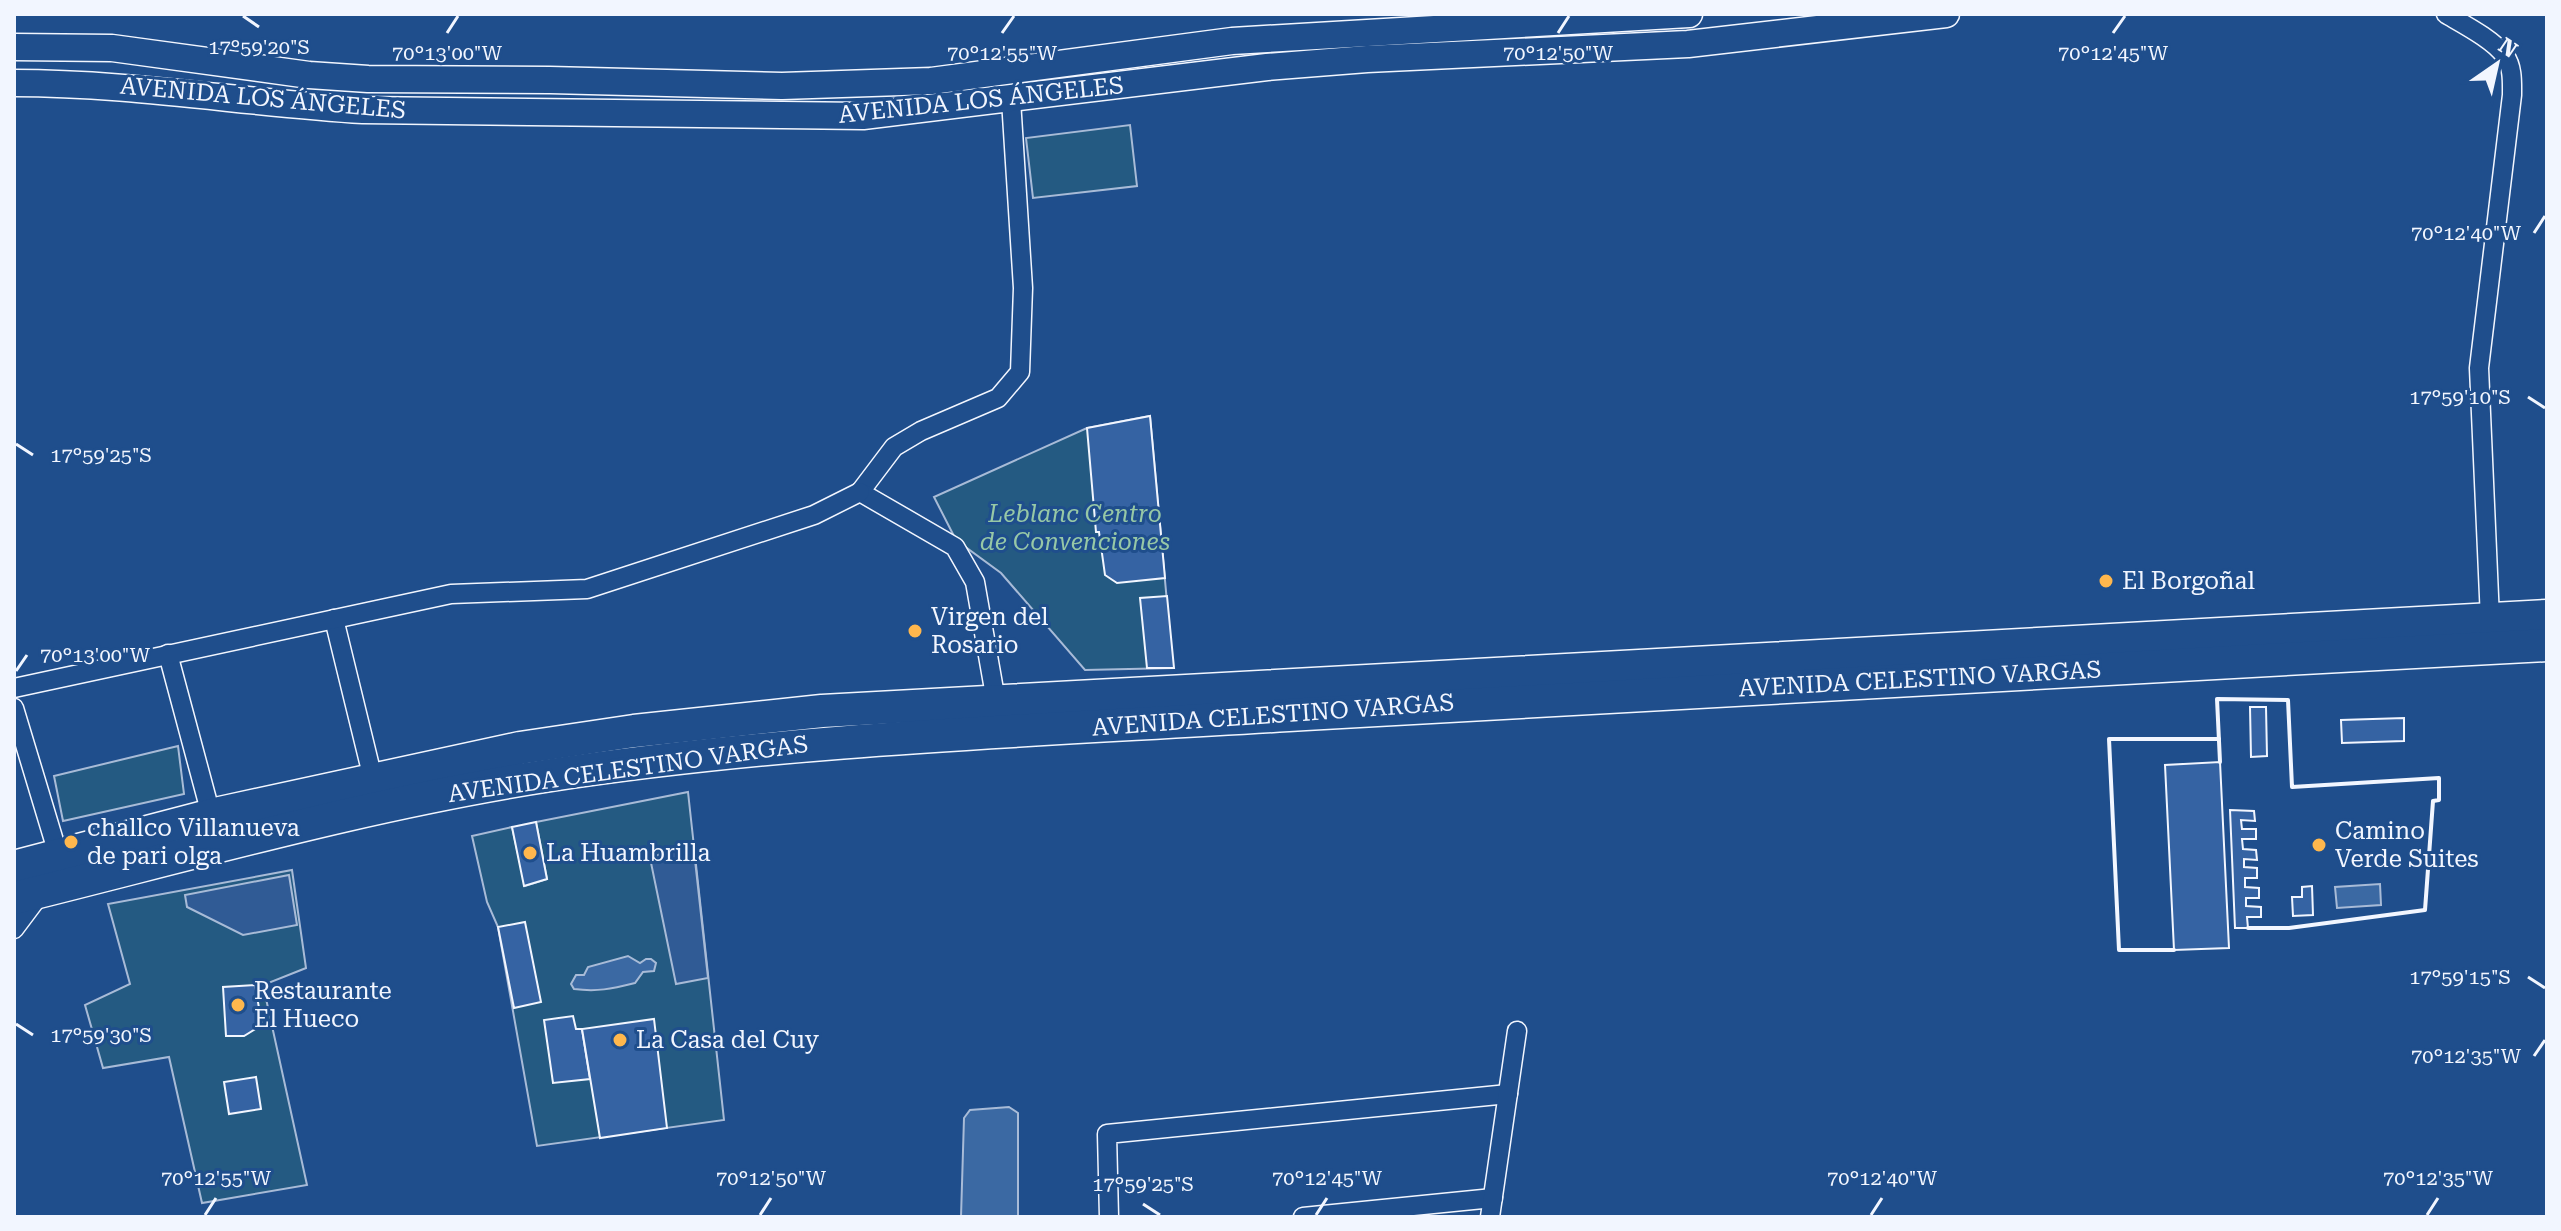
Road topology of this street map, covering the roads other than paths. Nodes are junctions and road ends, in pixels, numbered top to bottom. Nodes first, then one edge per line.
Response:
1 (1689, 14) edge
2 (1946, 14) edge
3 (2446, 14) edge
4 (14, 47) edge
5 (14, 83) edge
6 (1011, 100) junction
7 (860, 492) junction
8 (2547, 616) edge
9 (334, 619) junction
10 (2490, 619) junction
11 (2435, 636) junction
12 (2547, 645) edge
13 (168, 654) junction
14 (14, 688) edge
15 (996, 701) junction
16 (14, 708) edge
17 (1064, 713) junction
18 (377, 794) junction
19 (215, 831) junction
20 (14, 867) edge
21 (45, 883) edge
22 (14, 929) edge
23 (1517, 1031) dead end
24 (1508, 1094) junction
25 (1493, 1198) junction
26 (1394, 1212) edge
27 (1109, 1217) edge
28 (1303, 1217) edge
29 (1490, 1217) edge

1 - 4 main road, AVENIDA LOS ÁNGELES
2 - 6 main road, AVENIDA LOS ÁNGELES
3 - 10 street
5 - 6 main road, AVENIDA LOS ÁNGELES
6 - 7 street
7 - 9 street
7 - 15 street
8 - 10 highway, AVENIDA CELESTINO VARGAS
9 - 13 street
9 - 18 street
10 - 11 highway, AVENIDA CELESTINO VARGAS
11 - 12 highway, AVENIDA CELESTINO VARGAS
11 - 17 highway, AVENIDA CELESTINO VARGAS
13 - 14 street
13 - 19 street
15 - 17 highway, AVENIDA CELESTINO VARGAS
15 - 18 highway, AVENIDA CELESTINO VARGAS
16 - 21 street
17 - 18 highway, AVENIDA CELESTINO VARGAS
18 - 19 highway, AVENIDA CELESTINO VARGAS
19 - 21 highway, AVENIDA CELESTINO VARGAS
20 - 21 highway, AVENIDA CELESTINO VARGAS
21 - 22 street
23 - 24 street
24 - 25 street
24 - 27 street
25 - 26 street
25 - 29 street
26 - 28 street

